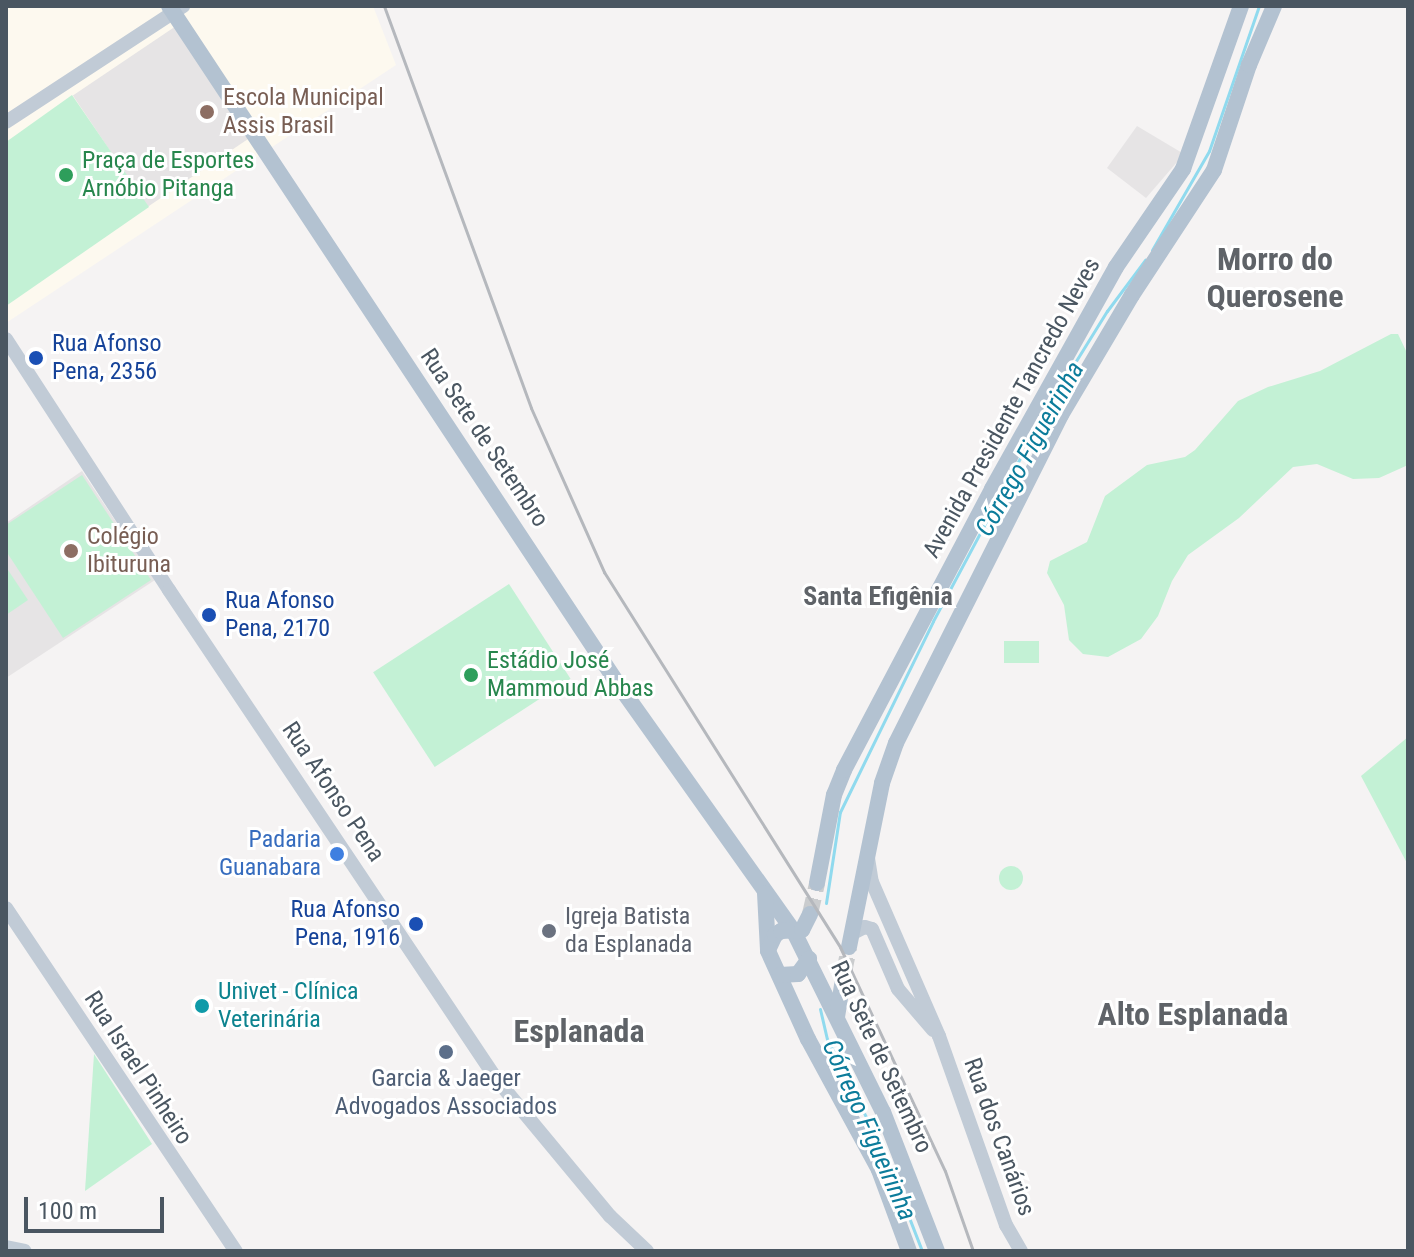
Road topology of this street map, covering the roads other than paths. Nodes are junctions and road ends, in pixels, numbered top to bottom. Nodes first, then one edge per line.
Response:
1 (1241, 6) edge
2 (1274, 6) edge
3 (175, 8) edge
4 (6, 122) edge
5 (6, 339) edge
6 (992, 489) junction
7 (1015, 503) junction
8 (868, 854) junction
9 (817, 883) tunnel mouth
10 (765, 891) junction
11 (6, 908) edge
12 (810, 914) tunnel mouth
13 (794, 932) junction
14 (851, 940) joint
15 (768, 951) junction
16 (809, 959) junction
17 (844, 973) tunnel mouth
18 (780, 975) junction
19 (837, 1017) junction
20 (939, 1036) junction
21 (890, 1165) junction
22 (6, 1247) edge
23 (25, 1251) edge
24 (236, 1251) edge
25 (647, 1251) edge
26 (909, 1251) edge
27 (937, 1251) edge
28 (1021, 1251) edge

1 - 6 main road, Avenida Presidente Tancredo Neves
2 - 7 main road, Avenida Presidente Tancredo Neves
3 - 4 street
3 - 10 main road, Rua Sete de Setembro
5 - 25 street, Rua Afonso Pena
6 - 7 main road
6 - 9 main road, Avenida Presidente Tancredo Neves
7 - 8 main road, Avenida Presidente Tancredo Neves
8 - 14 main road, Avenida Presidente Tancredo Neves
8 - 20 street, Rua dos Canários
10 - 13 main road, Rua Sete de Setembro
10 - 15 main road, Rua Sete de Setembro
11 - 24 street, Rua Israel Pinheiro
12 - 13 main road
13 - 15 main road
13 - 16 main road, Rua Sete de Setembro
14 - 20 street
15 - 18 main road, Rua Sete de Setembro
16 - 18 main road
16 - 19 main road, Rua Sete de Setembro
17 - 19 main road
18 - 21 main road, Rua Sete de Setembro
19 - 21 main road, Rua Sete de Setembro
20 - 28 street, Rua dos Canários
21 - 26 main road, Rua Sete de Setembro
21 - 27 main road, Rua Sete de Setembro
22 - 23 street

